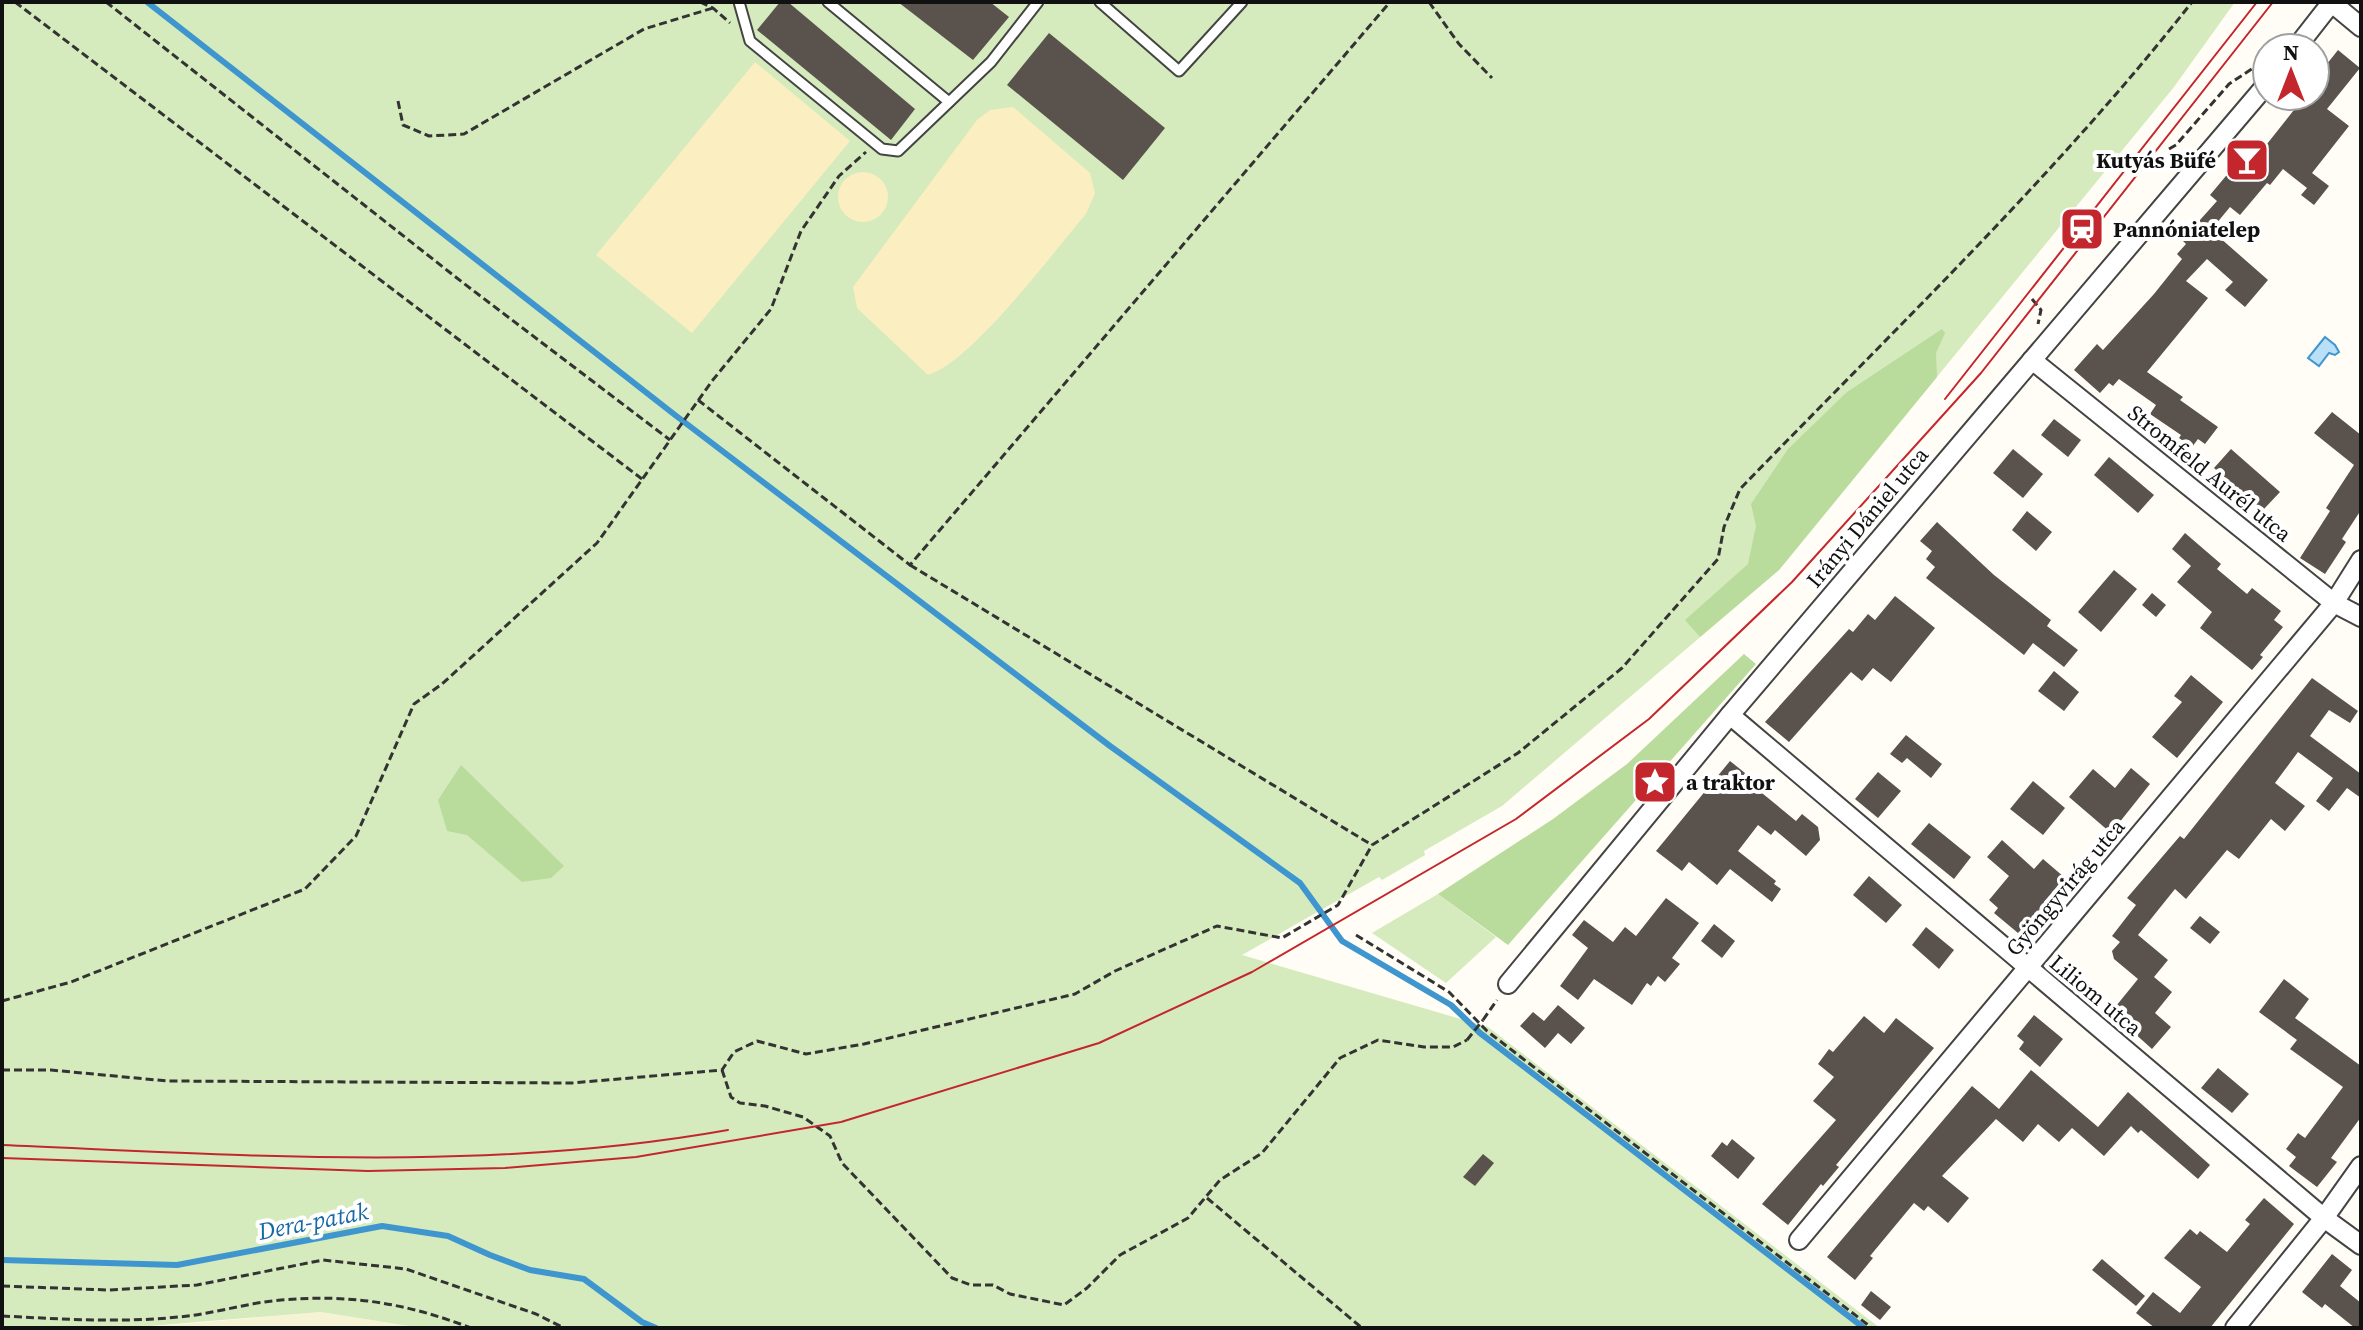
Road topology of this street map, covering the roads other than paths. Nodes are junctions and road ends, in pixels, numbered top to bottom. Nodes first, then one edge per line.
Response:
1 (739, 2) edge
2 (828, 2) edge
3 (1100, 2) edge
4 (1242, 2) edge
5 (2332, 2) edge
6 (1033, 4) edge
7 (2361, 27) edge
8 (2309, 32) edge
9 (949, 102) junction
10 (2251, 103) edge
11 (2032, 360) junction
12 (2361, 560) edge
13 (2334, 603) junction
14 (2361, 617) edge
15 (1730, 715) junction
16 (2028, 969) junction
17 (1508, 984) road end
18 (2361, 1166) edge
19 (2324, 1218) junction
20 (1799, 1240) dead end
21 (2361, 1245) edge
22 (2235, 1328) edge

1 - 9 lane
2 - 9 lane
3 - 4 lane
5 - 7 street
5 - 8 street
6 - 9 lane
10 - 11 street, Irányi Dániel utca
11 - 13 street, Stromfeld Aurél utca
11 - 15 street, Irányi Dániel utca
12 - 13 street, Gyöngyvirág utca
13 - 14 street, Stromfeld Aurél utca
13 - 16 street, Gyöngyvirág utca
15 - 16 street, Liliom utca
15 - 17 street, Irányi Dániel utca
16 - 19 street, Liliom utca
16 - 20 street, Gyöngyvirág utca
18 - 19 street
19 - 21 street, Liliom utca
19 - 22 street

